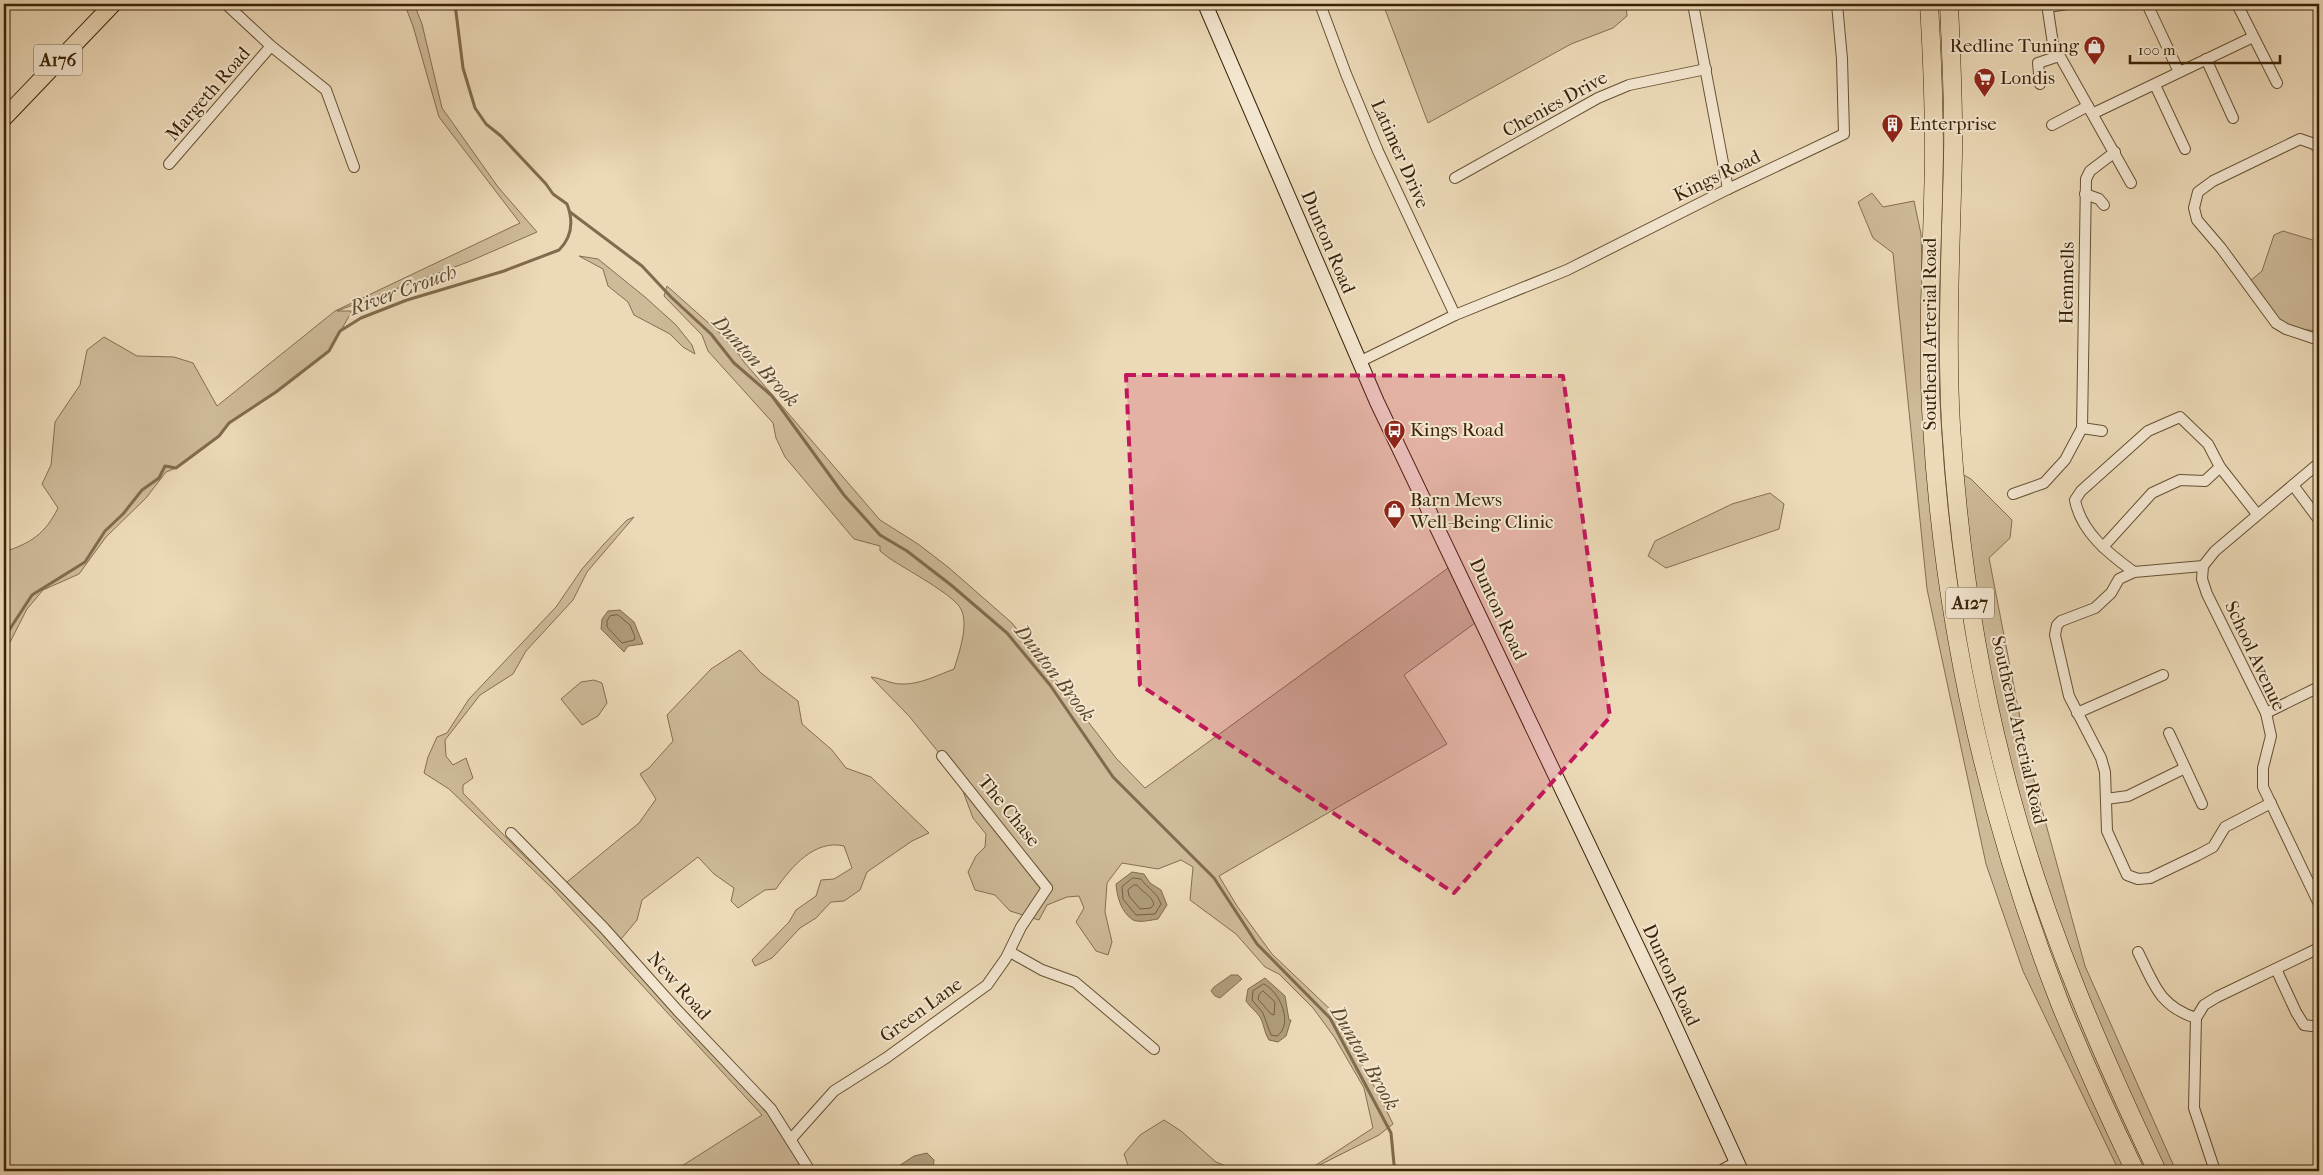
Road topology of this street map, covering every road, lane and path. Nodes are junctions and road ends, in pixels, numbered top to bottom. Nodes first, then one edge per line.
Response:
1 (113, 4) edge
2 (226, 4) edge
3 (1205, 4) edge
4 (1320, 4) edge
5 (1693, 4) edge
6 (1837, 4) edge
7 (1929, 4) edge
8 (1949, 4) edge
9 (2066, 4) edge
10 (2147, 4) edge
11 (2237, 4) edge
12 (2048, 5) edge
13 (2253, 36) junction
14 (271, 46) junction
15 (2059, 56) junction
16 (2206, 60) junction
17 (1706, 69) junction
18 (2179, 72) junction
19 (2040, 84) dead end
20 (2276, 84) dead end
21 (2155, 85) junction
22 (2091, 110) junction
23 (4, 118) edge
24 (2233, 118) dead end
25 (2052, 125) dead end
26 (2185, 149) dead end
27 (2319, 149) edge
28 (2115, 152) junction
29 (169, 164) dead end
30 (354, 167) dead end
31 (1455, 178) dead end
32 (2131, 183) dead end
33 (1728, 189) junction
34 (2085, 194) junction
35 (2104, 205) dead end
36 (1454, 315) junction
37 (2319, 340) edge
38 (1359, 362) junction
39 (2082, 428) junction
40 (2102, 431) dead end
41 (2319, 463) edge
42 (2220, 467) junction
43 (2293, 485) junction
44 (2013, 494) dead end
45 (2257, 514) junction
46 (2319, 520) edge
47 (2103, 547) junction
48 (2203, 566) junction
49 (2134, 572) junction
50 (2163, 675) dead end
51 (2319, 687) edge
52 (2077, 713) junction
53 (2266, 713) junction
54 (2169, 733) dead end
55 (942, 756) dead end
56 (2185, 768) junction
57 (2106, 799) junction
58 (2271, 803) junction
59 (2202, 804) dead end
60 (511, 833) dead end
61 (1047, 888) joint
62 (2319, 904) edge
63 (2319, 948) edge
64 (1010, 952) junction
65 (2138, 952) dead end
66 (2276, 969) junction
67 (2196, 1018) junction
68 (2319, 1027) edge
69 (1154, 1050) dead end
70 (791, 1140) junction
71 (1739, 1168) edge
72 (810, 1171) edge
73 (1724, 1171) edge
74 (2135, 1171) edge
75 (2157, 1171) edge
76 (2215, 1171) edge

1 - 23 main road, A176
2 - 14 street
3 - 38 street, Dunton Road
4 - 36 street, Latimer Drive
5 - 17 street
6 - 33 street, Kings Road
7 - 74 highway, Southend Arterial Road / A127
8 - 75 highway, Southend Arterial Road / A127
9 - 12 street
10 - 18 street
11 - 13 street
12 - 15 street
13 - 16 street
13 - 20 street
14 - 29 street, Margeth Road
14 - 30 street
15 - 19 street
15 - 22 street
16 - 18 street
16 - 24 street
17 - 31 street, Chenies Drive
17 - 33 street
18 - 21 street
21 - 22 street
21 - 26 street
22 - 25 street
22 - 28 street
27 - 37 street
28 - 32 street
28 - 34 street, Hemmells
33 - 36 street, Kings Road
34 - 35 street
34 - 39 street, Hemmells
36 - 38 street, Kings Road
38 - 71 street, Dunton Road
39 - 40 street
39 - 44 street, Hemmells
41 - 43 street
42 - 45 street
42 - 47 street
42 - 47 street
43 - 45 street
43 - 46 street
45 - 48 street
47 - 49 street
48 - 49 street
48 - 53 street, School Avenue
49 - 52 street
50 - 52 street
51 - 53 street
52 - 57 street
53 - 58 street, School Avenue
54 - 56 street
55 - 61 street, The Chase
56 - 57 street
56 - 59 street
57 - 58 street
58 - 62 street, School Avenue
60 - 70 street, New Road
61 - 64 street, Green Lane
63 - 66 street
64 - 69 street
64 - 70 street, Green Lane
65 - 67 street
66 - 67 street
66 - 68 street
67 - 76 street
70 - 72 street, New Road
71 - 73 street

